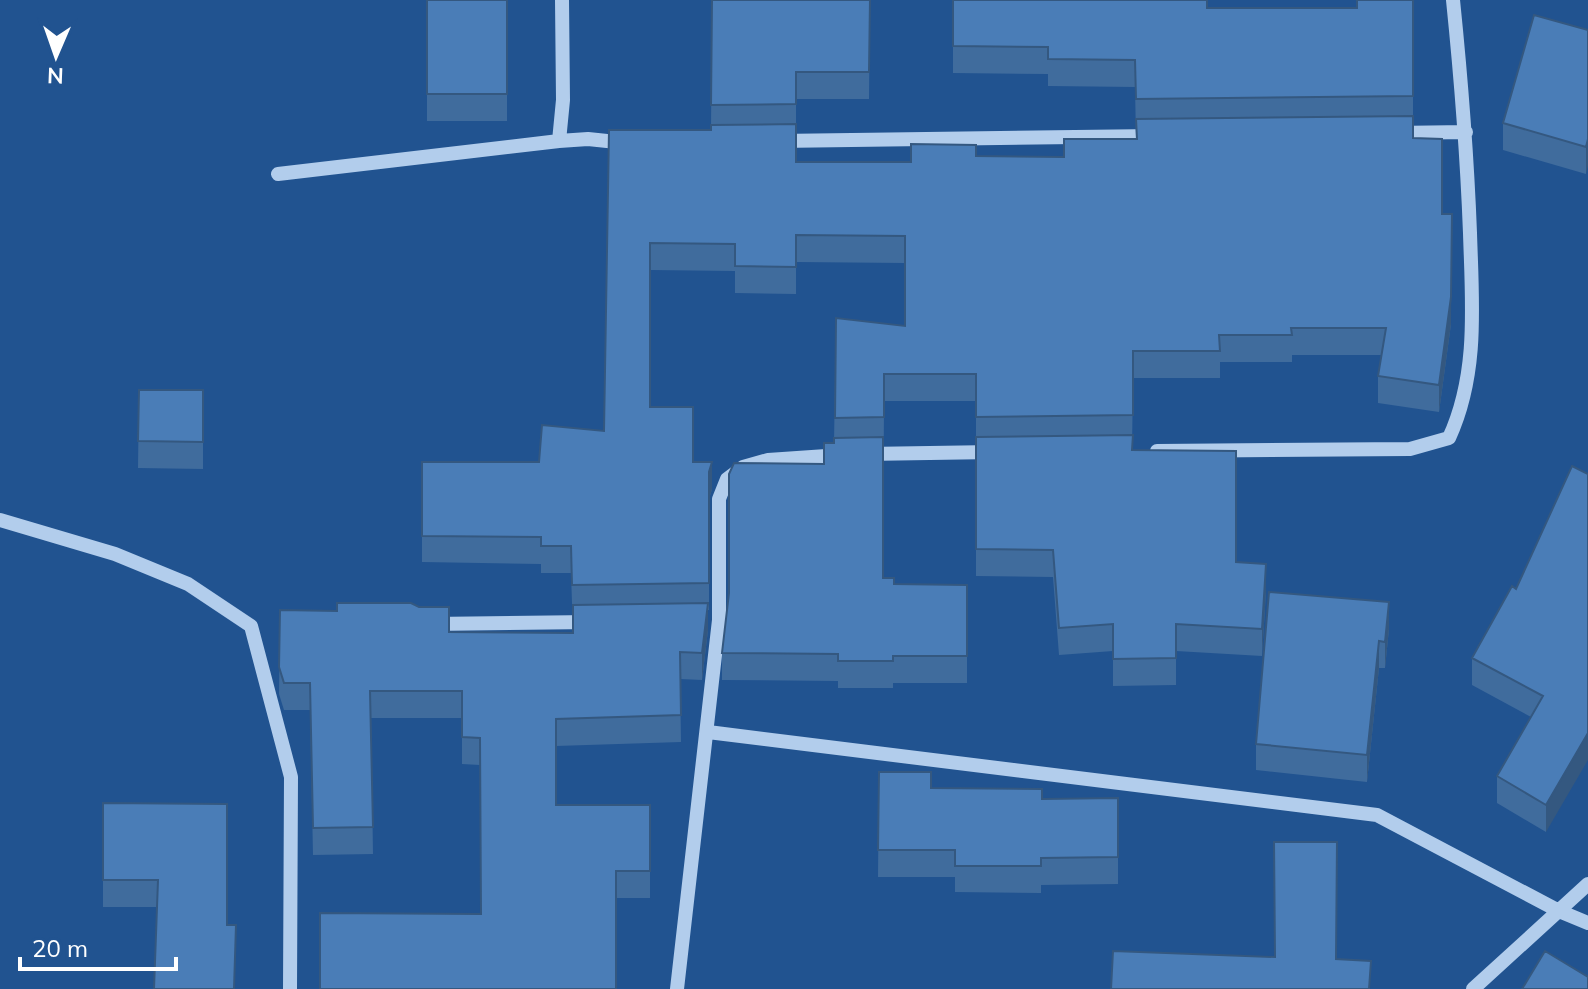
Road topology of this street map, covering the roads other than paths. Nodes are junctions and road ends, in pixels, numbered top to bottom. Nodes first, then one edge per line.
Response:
1 (562, 0) edge
2 (1453, 0) edge
3 (1466, 132) junction
4 (1386, 133) edge
5 (1164, 136) edge
6 (559, 141) junction
7 (766, 141) edge
8 (639, 143) edge
9 (278, 174) dead end
10 (1142, 451) edge
11 (1016, 452) edge
12 (0, 520) edge
13 (703, 620) edge
14 (719, 620) junction
15 (608, 622) edge
16 (419, 624) edge
17 (708, 732) junction
18 (1588, 884) edge
19 (1559, 911) junction
20 (1588, 923) edge
21 (290, 989) edge
22 (677, 989) edge
23 (1473, 989) edge

1 - 6 street
2 - 3 street
3 - 4 street
3 - 10 street
5 - 7 street
6 - 8 street
6 - 9 street
11 - 14 street
12 - 21 street
13 - 14 street
14 - 17 street
15 - 16 street
17 - 19 street
17 - 22 street
18 - 19 street
19 - 20 street
19 - 23 street

